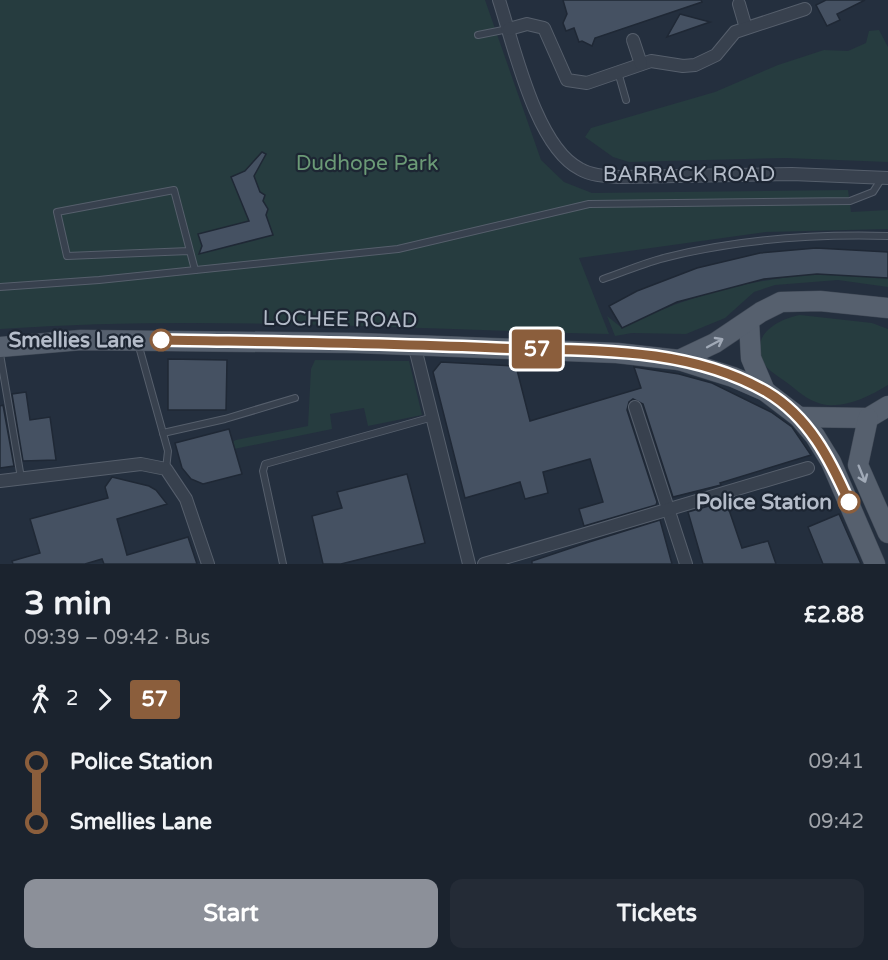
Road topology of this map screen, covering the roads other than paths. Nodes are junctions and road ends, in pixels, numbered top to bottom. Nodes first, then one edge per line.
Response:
1 (499, 0) edge
2 (739, 4) dead end
3 (805, 9) dead end
4 (746, 28) junction
5 (509, 29) junction
6 (478, 35) dead end
7 (633, 40) dead end
8 (641, 64) junction
9 (618, 72) junction
10 (626, 100) dead end
11 (885, 178) edge
12 (888, 236) edge
13 (189, 251) junction
14 (195, 270) junction
15 (603, 279) dead end
16 (0, 287) edge
17 (888, 308) edge
18 (749, 322) junction
19 (137, 340) junction
20 (414, 344) junction
21 (0, 347) edge
22 (0, 354) edge
23 (679, 360) junction
24 (765, 391) junction
25 (295, 398) dead end
26 (888, 406) edge
27 (635, 407) dead end
28 (433, 417) junction
29 (799, 417) junction
30 (868, 418) junction
31 (163, 434) junction
32 (808, 468) dead end
33 (166, 469) junction
34 (21, 479) junction
35 (0, 481) edge
36 (669, 509) junction
37 (888, 533) edge
38 (208, 564) edge
39 (283, 564) edge
40 (469, 564) edge
41 (484, 564) edge
42 (686, 564) edge
43 (875, 564) edge

1 - 5 street, BARRACK ROAD
2 - 4 street
3 - 4 street
4 - 8 street
5 - 6 lane
5 - 9 street
5 - 11 street, BARRACK ROAD
7 - 8 street
8 - 9 street
9 - 10 lane
11 - 14 lane
12 - 15 lane
13 - 13 lane
13 - 14 lane
14 - 16 lane
17 - 18 main road
23 -> 18 main road
18 - 24 main road
19 - 20 main road, LOCHEE ROAD
19 - 21 main road, LOCHEE ROAD
19 - 31 lane
20 - 23 main road, LOCHEE ROAD
20 - 28 street
22 - 34 lane
23 - 24 main road, LOCHEE ROAD
24 - 29 main road, LOCHEE ROAD
25 - 31 lane
26 - 30 main road
27 - 36 street
28 - 39 lane
28 - 40 street
29 - 30 main road
29 - 43 main road, LOCHEE ROAD
30 -> 37 main road
31 - 33 lane
32 - 36 street
33 - 34 street
33 - 38 street
34 - 35 street
36 - 41 street
36 - 42 street

